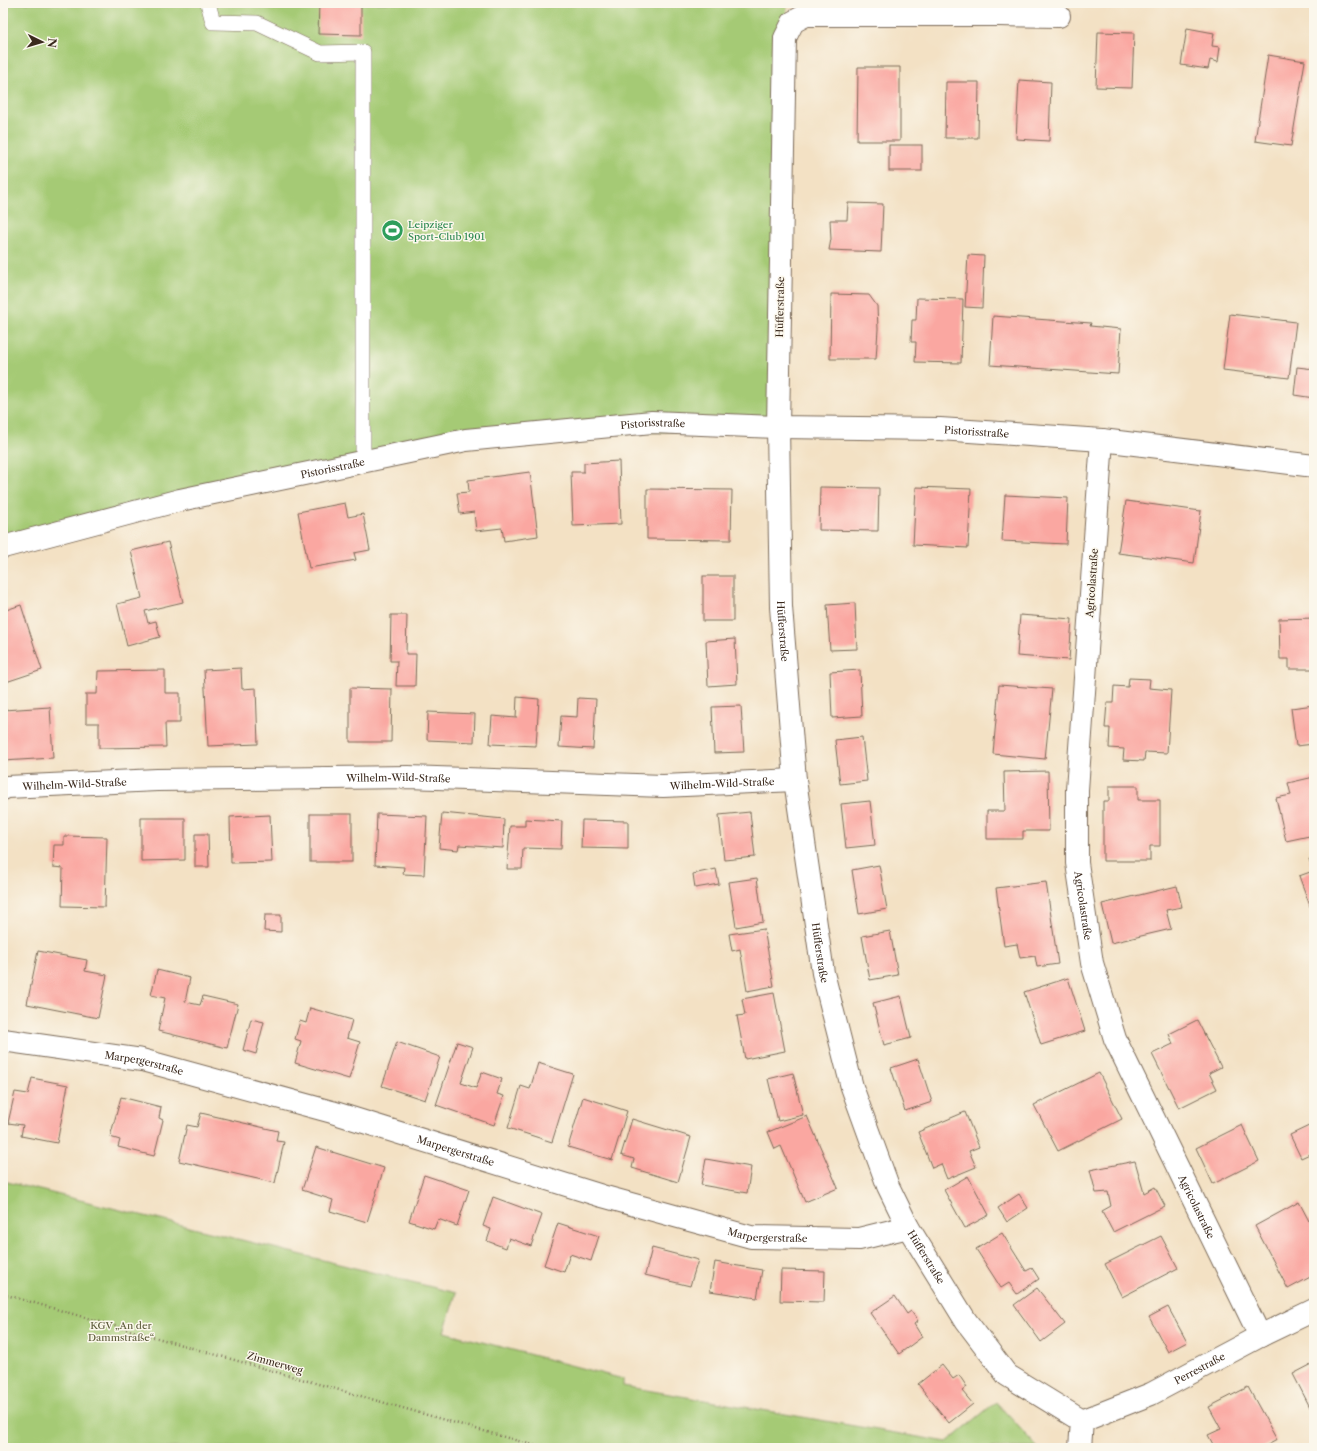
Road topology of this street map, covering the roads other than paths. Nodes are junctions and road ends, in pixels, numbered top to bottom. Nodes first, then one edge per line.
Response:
1 (208, 3) edge
2 (1002, 9) edge
3 (1059, 16) dead end
4 (778, 427) junction
5 (1102, 440) junction
6 (363, 462) junction
7 (1314, 466) edge
8 (3, 547) edge
9 (795, 780) junction
10 (3, 789) edge
11 (3, 1040) edge
12 (908, 1227) junction
13 (1314, 1310) edge
14 (1260, 1336) junction
15 (1082, 1421) junction
16 (1080, 1448) edge

1 - 6 lane
2 - 3 street, Hüfferstraße
2 - 4 street, Hüfferstraße
4 - 5 street, Pistorisstraße
4 - 6 street, Pistorisstraße
4 - 9 street, Hüfferstraße
5 - 7 street, Pistorisstraße
5 - 14 street, Agricolastraße
6 - 8 street, Pistorisstraße
9 - 10 street, Wilhelm-Wild-Straße
9 - 12 street, Hüfferstraße
11 - 12 street, Marpergerstraße
12 - 15 street, Hüfferstraße
13 - 14 street, Perrestraße
14 - 15 street, Perrestraße
15 - 16 street

